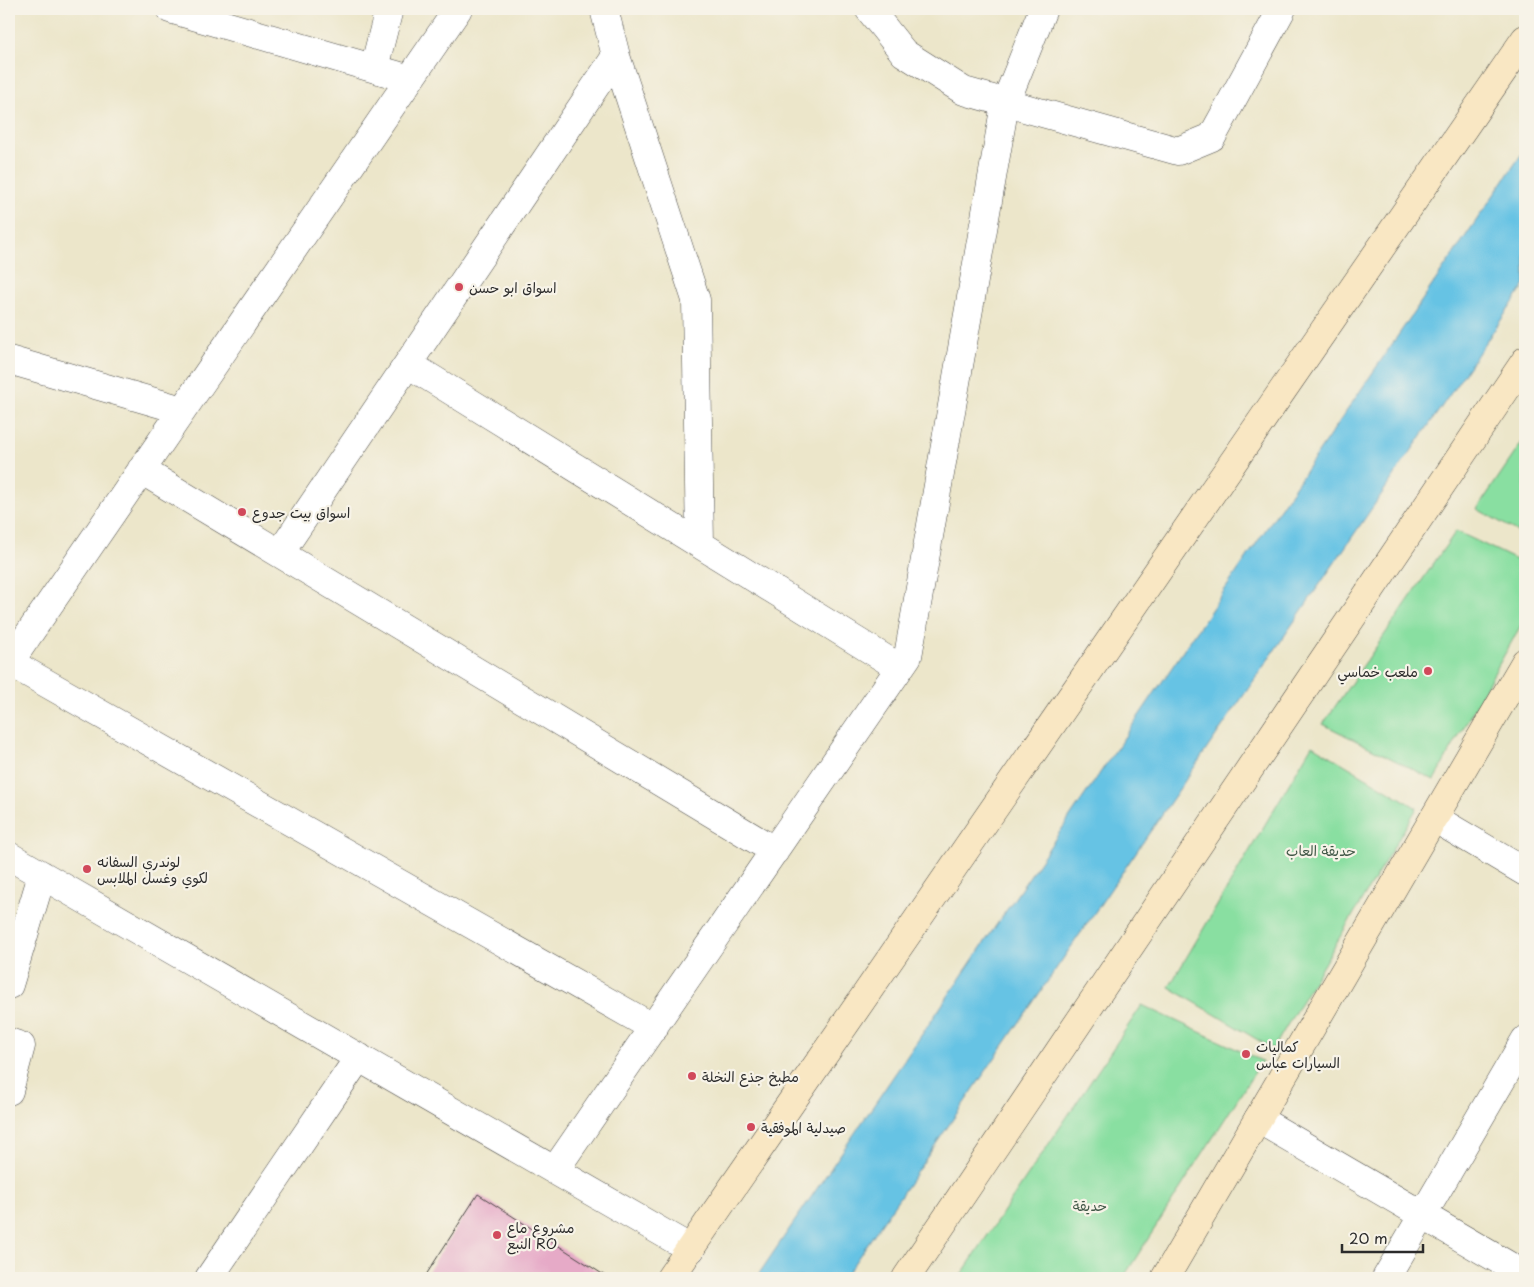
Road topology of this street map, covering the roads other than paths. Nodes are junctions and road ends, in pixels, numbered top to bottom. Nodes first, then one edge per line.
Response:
1 (170, 9) edge
2 (389, 9) edge
3 (458, 9) edge
4 (604, 9) edge
5 (869, 9) edge
6 (1043, 9) edge
7 (1282, 9) edge
8 (240, 18) edge
9 (1525, 39) edge
10 (616, 56) junction
11 (374, 68) junction
12 (410, 78) junction
13 (1006, 104) junction
14 (9, 360) edge
15 (1525, 361) edge
16 (408, 364) junction
17 (182, 410) junction
18 (141, 470) junction
19 (700, 544) junction
20 (280, 553) junction
21 (9, 662) edge
22 (1525, 662) edge
23 (900, 668) junction
24 (1434, 818) junction
25 (775, 851) junction
26 (9, 856) edge
27 (1525, 872) edge
28 (42, 875) junction
29 (16, 939) edge
30 (9, 984) edge
31 (654, 1028) junction
32 (1525, 1040) edge
33 (9, 1042) edge
34 (359, 1057) junction
35 (9, 1091) edge
36 (1258, 1119) junction
37 (555, 1170) junction
38 (1423, 1215) junction
39 (691, 1249) junction
40 (1525, 1276) edge
41 (209, 1278) edge
42 (670, 1278) edge
43 (906, 1278) edge
44 (1165, 1278) edge
45 (1386, 1278) edge

1 - 8 street
2 - 11 street
3 - 12 street
4 - 10 street
5 - 13 street
6 - 13 street
7 - 13 street
8 - 11 street
9 - 39 main road
10 - 16 street
10 - 19 street
11 - 12 street
12 - 17 street
13 - 23 street
14 - 17 street
15 - 43 main road
16 - 19 street
16 - 20 street
17 - 18 street
18 - 20 street
18 - 21 street
19 - 23 street
20 - 25 street
21 - 31 street
22 - 24 main road
23 - 25 street
24 - 27 street
24 - 36 main road
25 - 31 street
26 - 28 street
28 - 29 street
28 - 34 street
29 - 30 street
31 - 37 street
32 - 38 street
33 - 35 street
34 - 37 street
34 - 41 street
36 - 38 street
36 - 44 main road
37 - 39 street
38 - 40 street
38 - 45 street
39 - 42 main road

